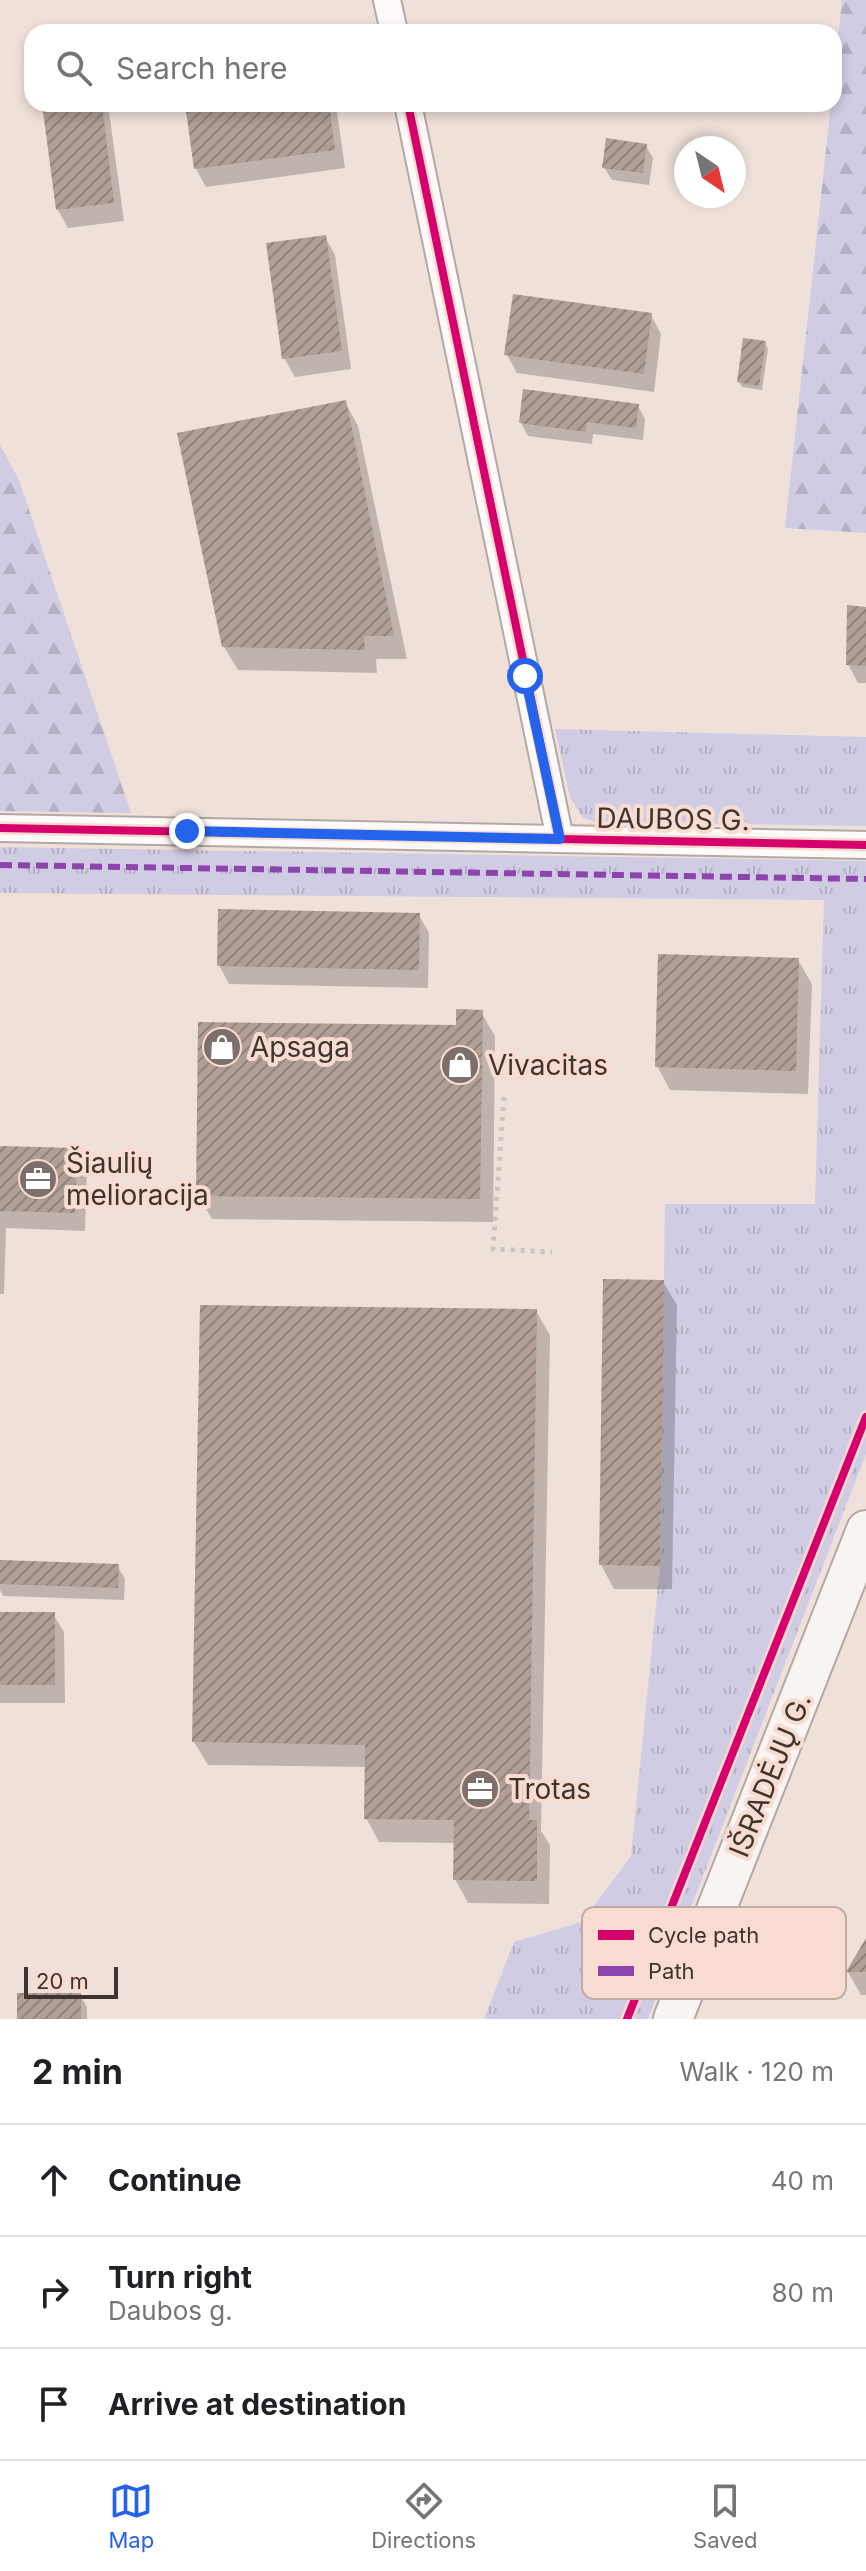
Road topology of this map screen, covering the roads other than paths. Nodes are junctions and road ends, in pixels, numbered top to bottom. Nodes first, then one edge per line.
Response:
1 (387, 0) edge
2 (392, 24) edge
3 (410, 112) edge
4 (0, 828) edge
5 (560, 839) junction
6 (866, 845) edge
7 (866, 1530) edge
8 (717, 1907) edge
9 (681, 1999) edge
10 (673, 2019) edge

1 - 2 street
3 - 5 street
4 - 5 street, DAUBOS G.
5 - 6 street, DAUBOS G.
7 - 8 main road, IŠRADĖJŲ G.
9 - 10 main road, IŠRADĖJŲ G.

